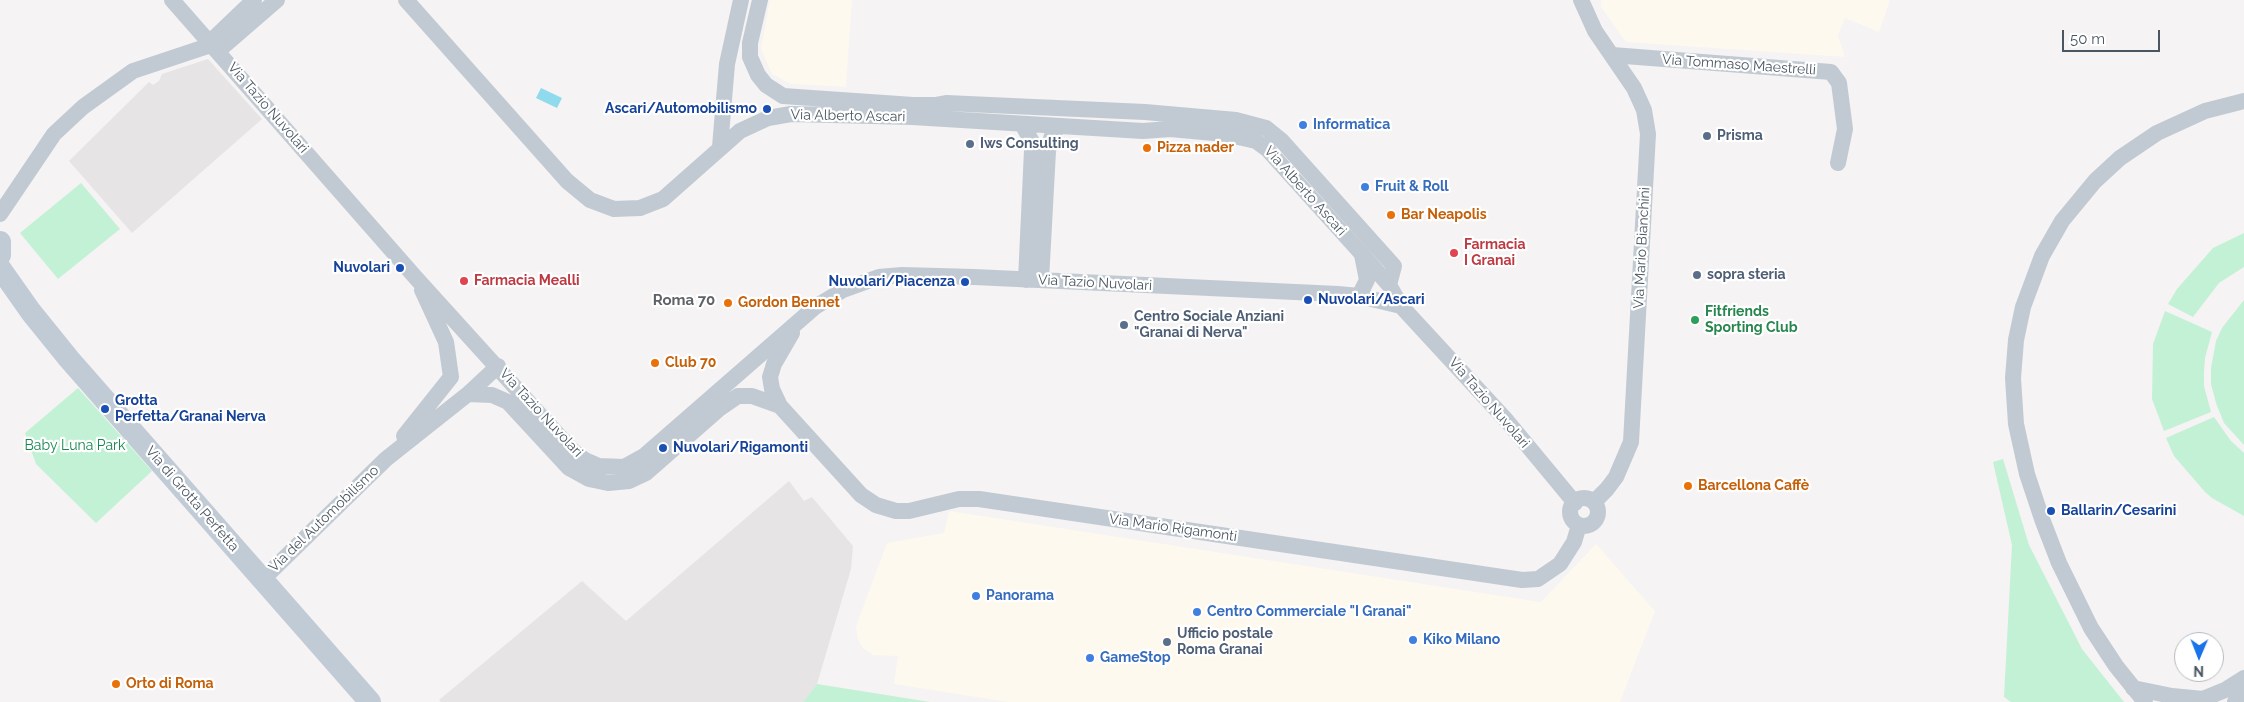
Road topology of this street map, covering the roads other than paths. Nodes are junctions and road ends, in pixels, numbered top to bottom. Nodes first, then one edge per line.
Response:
1 (172, 0) edge
2 (254, 0) edge
3 (277, 0) edge
4 (406, 0) edge
5 (1581, 0) edge
6 (750, 1) edge
7 (213, 46) junction
8 (1612, 55) junction
9 (2244, 101) edge
10 (912, 111) junction
11 (1145, 112) junction
12 (1022, 124) junction
13 (1059, 126) junction
14 (1144, 131) junction
15 (720, 147) junction
16 (1838, 163) dead end
17 (1297, 170) junction
18 (0, 214) edge
19 (0, 242) edge
20 (1361, 253) junction
21 (0, 255) edge
22 (2, 278) edge
23 (416, 278) junction
24 (1034, 280) junction
25 (1389, 285) junction
26 (1359, 296) junction
27 (1401, 306) junction
28 (800, 320) junction
29 (498, 366) junction
30 (451, 377) joint
31 (468, 394) junction
32 (508, 402) junction
33 (714, 404) junction
34 (780, 406) junction
35 (541, 414) junction
36 (386, 459) junction
37 (1594, 502) junction
38 (1575, 503) junction
39 (1579, 525) junction
40 (263, 578) junction
41 (2244, 678) edge
42 (2244, 684) edge
43 (2134, 688) junction
44 (2202, 700) edge
45 (370, 702) edge
46 (2145, 702) edge
47 (2235, 702) edge

1 - 7 street, Via Tazio Nuvolari
2 - 7 street
3 - 7 street
4 - 15 street, Via Alberto Ascari
5 - 8 street, Via Mario Bianchini
6 - 10 street, Via Alberto Ascari
6 - 15 street
7 - 18 street
7 - 23 street, Via Tazio Nuvolari
8 - 16 street, Via Tommaso Maestrelli
8 - 37 street, Via Mario Bianchini
9 - 43 street
10 - 11 street, Via Alberto Ascari
10 - 12 street, Via Alberto Ascari
10 - 15 street, Via Alberto Ascari
11 - 14 street
11 - 17 street, Via Alberto Ascari
12 - 13 street, Via Alberto Ascari
12 - 24 street
13 - 14 street, Via Alberto Ascari
13 - 24 street
14 - 17 street, Via Alberto Ascari
17 - 20 street, Via Alberto Ascari
17 - 25 street, Via Alberto Ascari
19 - 21 street
20 - 25 street, Via Tazio Nuvolari
20 - 26 street
22 - 40 street, Via di Grotta Perfetta
23 - 29 street, Via Tazio Nuvolari
23 - 30 street, Via Tazio Nuvolari
24 - 26 street, Via Tazio Nuvolari
24 - 28 street, Via Tazio Nuvolari
25 - 27 street, Via Tazio Nuvolari
26 - 27 street, Via Tazio Nuvolari
27 - 38 street, Via Tazio Nuvolari
28 - 33 street, Via Tazio Nuvolari
28 - 34 street, Via Tazio Nuvolari
29 - 31 street, Via del Automobilismo
29 - 35 street, Via Tazio Nuvolari
30 - 36 street, Via del Automobilismo
31 - 32 street, Via Tazio Nuvolari
31 - 36 street, Via del Automobilismo
32 - 33 street, Via Tazio Nuvolari
32 - 35 street
33 - 34 street, Via Tazio Nuvolari
33 - 35 street, Via Tazio Nuvolari
34 - 39 street, Via Mario Rigamonti
36 - 40 street, Via del Automobilismo
37 - 38 street
37 - 39 street
38 - 39 street
40 - 45 street, Via di Grotta Perfetta
41 - 44 street
42 - 47 street
43 - 44 street
43 - 46 street

